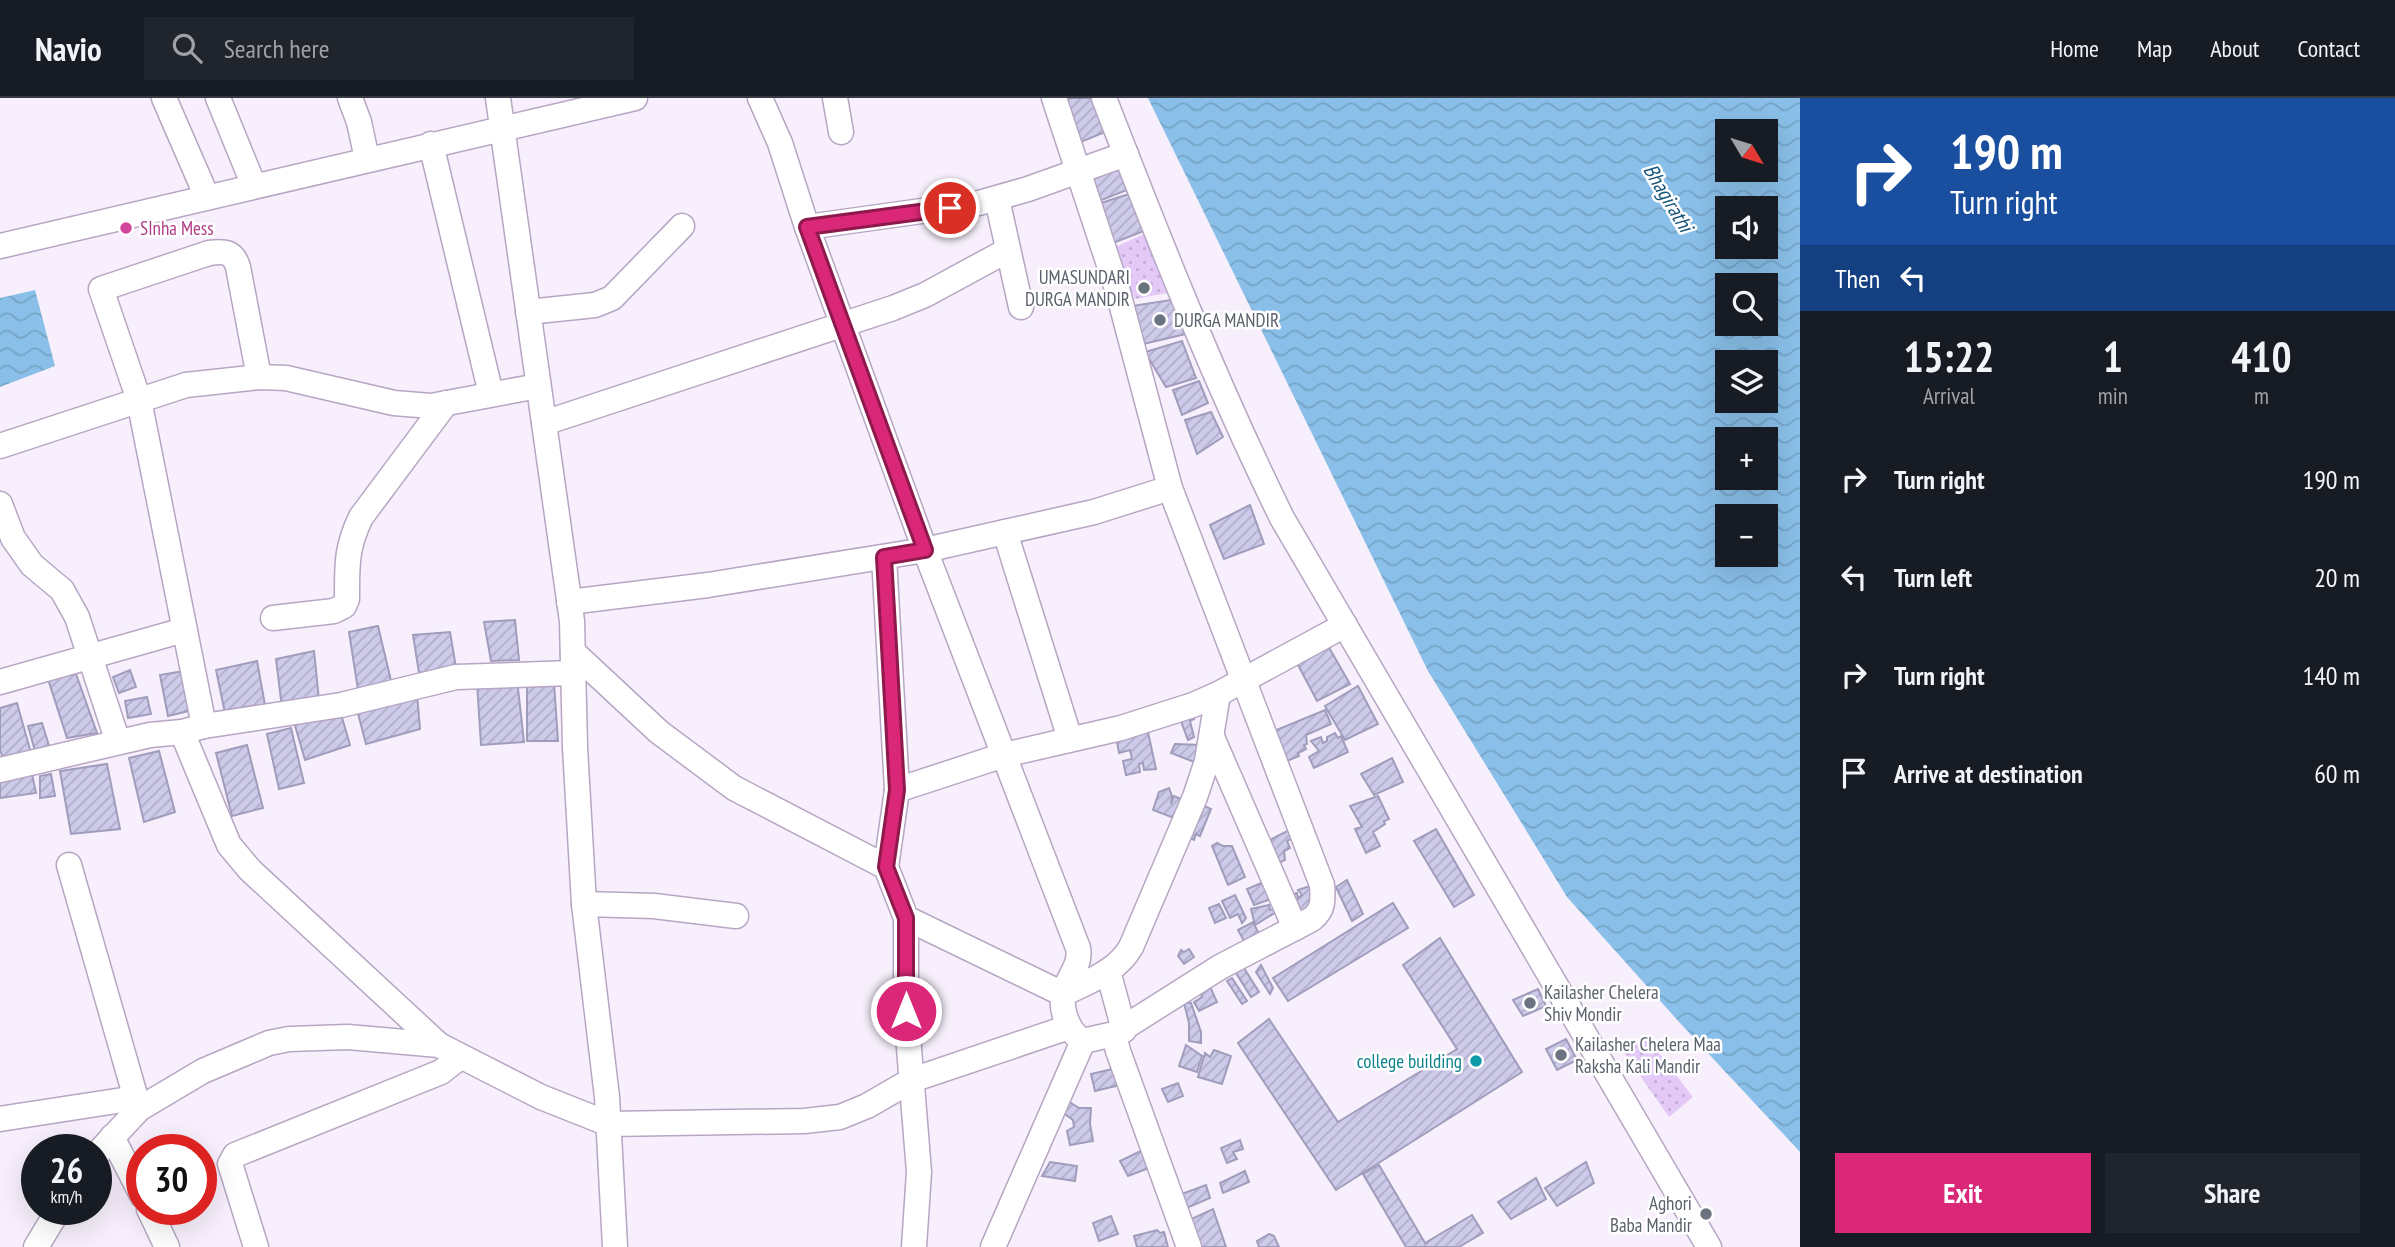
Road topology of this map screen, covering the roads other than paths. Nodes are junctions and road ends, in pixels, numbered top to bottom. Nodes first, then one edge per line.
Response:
1 (164, 98) edge
2 (218, 98) edge
3 (350, 98) edge
4 (498, 98) edge
5 (635, 98) edge
6 (760, 98) edge
7 (835, 98) edge
8 (1054, 98) edge
9 (1104, 98) edge
10 (501, 128) junction
11 (841, 132) dead end
12 (431, 144) junction
13 (1126, 154) junction
14 (367, 159) junction
15 (1079, 171) junction
16 (254, 186) junction
17 (207, 197) junction
18 (997, 199) junction
19 (682, 226) dead end
20 (807, 227) junction
21 (0, 246) edge
22 (1008, 250) junction
23 (1021, 307) dead end
24 (528, 312) junction
25 (845, 326) junction
26 (259, 377) junction
27 (538, 386) junction
28 (491, 394) junction
29 (139, 400) junction
30 (446, 404) junction
31 (544, 423) junction
32 (0, 446) edge
33 (1170, 488) junction
34 (0, 504) edge
35 (1006, 532) junction
36 (7, 540) edge
37 (925, 550) junction
38 (884, 557) junction
39 (569, 602) junction
40 (273, 618) dead end
41 (1345, 625) junction
42 (184, 630) junction
43 (91, 657) junction
44 (573, 662) junction
45 (1242, 680) junction
46 (0, 682) edge
47 (1219, 694) junction
48 (193, 729) junction
49 (1212, 737) junction
50 (1070, 740) junction
51 (118, 742) junction
52 (1004, 755) junction
53 (0, 770) edge
54 (897, 790) junction
55 (69, 865) dead end
56 (886, 867) junction
57 (584, 904) junction
58 (736, 916) dead end
59 (906, 918) junction
60 (1295, 928) junction
61 (1108, 971) junction
62 (1063, 994) junction
63 (1119, 1032) junction
64 (1076, 1034) junction
65 (450, 1051) junction
66 (912, 1080) junction
67 (137, 1103) junction
68 (0, 1119) edge
69 (609, 1124) junction
70 (112, 1136) edge
71 (112, 1156) edge
72 (126, 1174) edge
73 (49, 1225) edge
74 (157, 1225) edge
75 (36, 1247) edge
76 (167, 1247) edge
77 (256, 1247) edge
78 (615, 1247) edge
79 (914, 1247) edge
80 (993, 1247) edge
81 (1189, 1247) edge
82 (1709, 1247) edge

1 - 17 street
2 - 16 street
3 - 14 street
4 - 10 street
5 - 10 street
6 - 20 street
7 - 11 street
8 - 15 street
9 - 13 street
10 - 12 street
10 - 24 street
12 - 14 street
12 - 28 street
13 - 15 street
13 - 41 street
14 - 16 street
15 - 18 street
15 - 33 street
16 - 17 street
17 - 21 street
18 - 20 street
18 - 22 street
19 - 24 street
20 - 25 street
22 - 23 street
22 - 25 street
24 - 27 street
25 - 31 street
25 - 37 street
26 - 29 street
26 - 29 street
26 - 30 street
27 - 28 street
27 - 31 street
28 - 30 street
29 - 32 street
29 - 42 street
30 - 40 street
31 - 39 street
33 - 35 street
33 - 45 street
34 - 36 street
35 - 37 street
35 - 50 street
36 - 43 street
37 - 38 street
37 - 52 street
38 - 39 street
38 - 54 street
39 - 44 street
41 - 45 street
41 - 82 street
42 - 43 street
42 - 48 street
43 - 46 street
43 - 51 street
44 - 48 street
44 - 56 street
44 - 57 street
45 - 47 street
45 - 60 street
47 - 49 street
47 - 50 street
48 - 51 street
48 - 65 street
49 - 60 street
49 - 61 street
50 - 52 street
51 - 53 street
52 - 54 street
52 - 62 street
54 - 56 street
55 - 67 street
56 - 59 street
57 - 58 street
57 - 69 street
59 - 62 street
59 - 66 street
60 - 63 street
61 - 62 street
61 - 63 street
62 - 64 street
63 - 64 street
63 - 81 street
64 - 66 street
64 - 80 street
65 - 67 street
65 - 69 street
65 - 77 street
66 - 69 street
66 - 79 street
67 - 68 street
67 - 70 street
69 - 78 street
71 - 72 street
73 - 75 street
74 - 76 street

